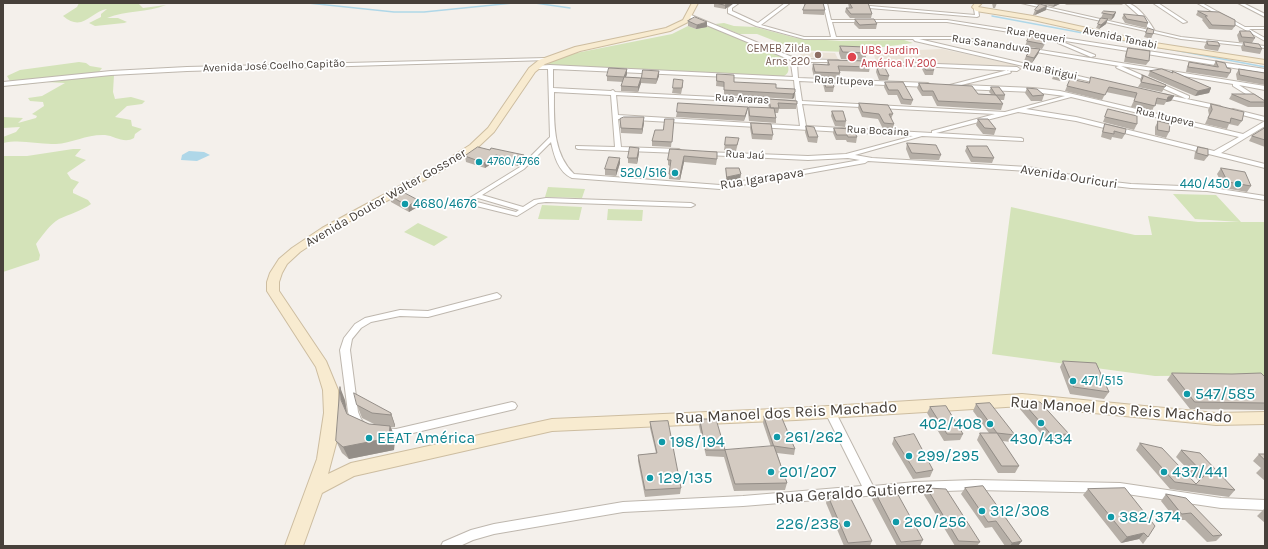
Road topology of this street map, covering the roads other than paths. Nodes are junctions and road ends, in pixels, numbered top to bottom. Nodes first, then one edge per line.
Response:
1 (695, 3) edge
2 (736, 3) edge
3 (788, 3) edge
4 (825, 3) edge
5 (1023, 3) edge
6 (1067, 3) edge
7 (1100, 3) edge
8 (1121, 3) edge
9 (1127, 3) edge
10 (1155, 3) edge
11 (1199, 3) edge
12 (1240, 3) edge
13 (1070, 4) edge
14 (870, 5) edge
15 (1247, 7) junction
16 (977, 9) edge
17 (1265, 12) edge
18 (689, 16) junction
19 (1265, 16) edge
20 (1094, 20) junction
21 (830, 21) junction
22 (876, 21) junction
23 (1185, 22) dead end
24 (758, 25) junction
25 (1245, 28) junction
26 (1265, 28) edge
27 (1153, 32) junction
28 (1171, 33) dead end
29 (1048, 37) junction
30 (834, 38) junction
31 (904, 38) junction
32 (1265, 40) edge
33 (1239, 44) junction
34 (1265, 47) edge
35 (796, 60) junction
36 (843, 62) edge
37 (850, 62) edge
38 (1107, 62) junction
39 (1265, 62) edge
40 (548, 63) junction
41 (1031, 66) junction
42 (1017, 69) junction
43 (1264, 71) edge
44 (795, 79) junction
45 (1106, 83) edge
46 (1231, 83) junction
47 (3, 84) edge
48 (934, 86) edge
49 (941, 86) edge
50 (949, 86) junction
51 (1265, 88) edge
52 (552, 90) junction
53 (613, 92) junction
54 (1158, 95) edge
55 (1071, 96) junction
56 (800, 102) junction
57 (1265, 104) edge
58 (1203, 105) junction
59 (1018, 110) junction
60 (1004, 113) junction
61 (616, 117) junction
62 (1265, 119) edge
63 (1265, 123) edge
64 (803, 128) junction
65 (926, 134) junction
66 (1244, 136) junction
67 (552, 138) junction
68 (1021, 140) dead end
69 (578, 146) dead end
70 (618, 147) junction
71 (689, 152) edge
72 (697, 152) edge
73 (1215, 153) junction
74 (848, 156) junction
75 (872, 160) junction
76 (1265, 166) edge
77 (477, 196) junction
78 (1265, 198) edge
79 (691, 205) dead end
80 (524, 209) junction
81 (497, 296) dead end
82 (512, 406) dead end
83 (830, 412) junction
84 (1265, 418) edge
85 (315, 489) junction
86 (870, 491) junction
87 (1265, 506) edge
88 (294, 546) edge
89 (447, 546) edge

1 - 18 main road
2 - 24 street, Rua Sananduva
3 - 24 street
4 - 21 street
5 - 20 street
6 - 13 street
7 - 8 street
7 - 13 street
9 - 27 street
10 - 23 street
11 - 25 street
12 - 15 street
13 - 20 street
14 - 16 street
14 - 22 street
15 - 17 street
15 - 19 street
16 - 39 main road, Avenida Tanabi
18 - 35 street
18 - 40 main road, Avenida Doutor Walter Gossner
20 - 27 street
21 - 22 street, Rua Pequeri
21 - 30 street
22 - 29 street, Rua Pequeri
24 - 30 street, Rua Sananduva
25 - 26 street
25 - 32 street
27 - 33 street
28 - 33 street
29 - 38 street
29 - 43 street, Rua Pequeri
30 - 31 street, Rua Sananduva
31 - 38 street, Rua Sananduva
31 - 41 street, Rua Birigui
33 - 34 street
35 - 36 street
35 - 44 street
37 - 42 street
38 - 46 street, Rua Sananduva
38 - 58 street
40 - 44 street, Rua Itupeva
40 - 47 street, Avenida José Coelho Capitão
40 - 52 street
40 - 85 main road, Avenida Doutor Walter Gossner
41 - 42 street
41 - 45 street, Rua Birigui
42 - 50 street
44 - 48 street, Rua Itupeva
44 - 56 street
46 - 51 street, Rua Sananduva
46 - 57 street
49 - 50 street, Rua Itupeva
50 - 55 street, Rua Itupeva
52 - 53 street, Rua Araras
52 - 67 street
53 - 56 street, Rua Araras
53 - 61 street
54 - 58 street
55 - 59 street
55 - 66 street, Rua Itupeva
56 - 60 street, Rua Araras
56 - 64 street
58 - 62 street
59 - 60 street
59 - 73 street
60 - 65 street
61 - 64 street, Rua Bocaina
61 - 70 street
63 - 66 street
64 - 65 street, Rua Bocaina
65 - 68 street, Rua Bocaina
65 - 74 street
66 - 73 street
67 - 75 street, Rua Igarapava
67 - 77 street
69 - 70 street
70 - 71 street
72 - 74 street, Rua Jaú
73 - 76 street
74 - 75 street, Rua Jaú
75 - 78 street, Avenida Ouricuri
77 - 80 street
77 - 80 street
79 - 80 street
81 - 82 street
83 - 84 main road, Rua Manoel dos Reis Machado
83 - 85 main road, Rua Manoel dos Reis Machado
83 - 86 street
85 - 88 main road, Avenida Doutor Walter Gossner
86 - 87 street, Rua Geraldo Gutierrez
86 - 89 street, Rua Geraldo Gutierrez

